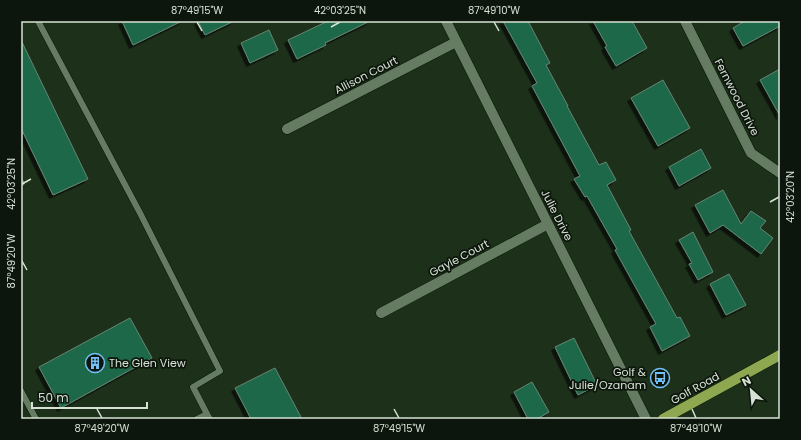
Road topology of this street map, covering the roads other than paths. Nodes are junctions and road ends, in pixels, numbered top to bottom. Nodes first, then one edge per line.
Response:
1 (38, 21) edge
2 (446, 21) edge
3 (685, 21) edge
4 (456, 42) junction
5 (287, 129) dead end
6 (780, 173) edge
7 (548, 224) junction
8 (381, 313) dead end
9 (780, 355) edge
10 (21, 391) edge
11 (208, 416) edge
12 (36, 419) edge
13 (197, 419) edge
14 (646, 419) edge
15 (663, 419) edge

1 - 11 lane
2 - 4 street, Julie Drive
3 - 6 street, Fernwood Drive
4 - 5 street, Allison Court
4 - 7 street, Julie Drive
7 - 8 street, Gayle Court
7 - 14 street, Julie Drive
9 - 15 main road, Golf Road
10 - 12 lane
11 - 13 lane

